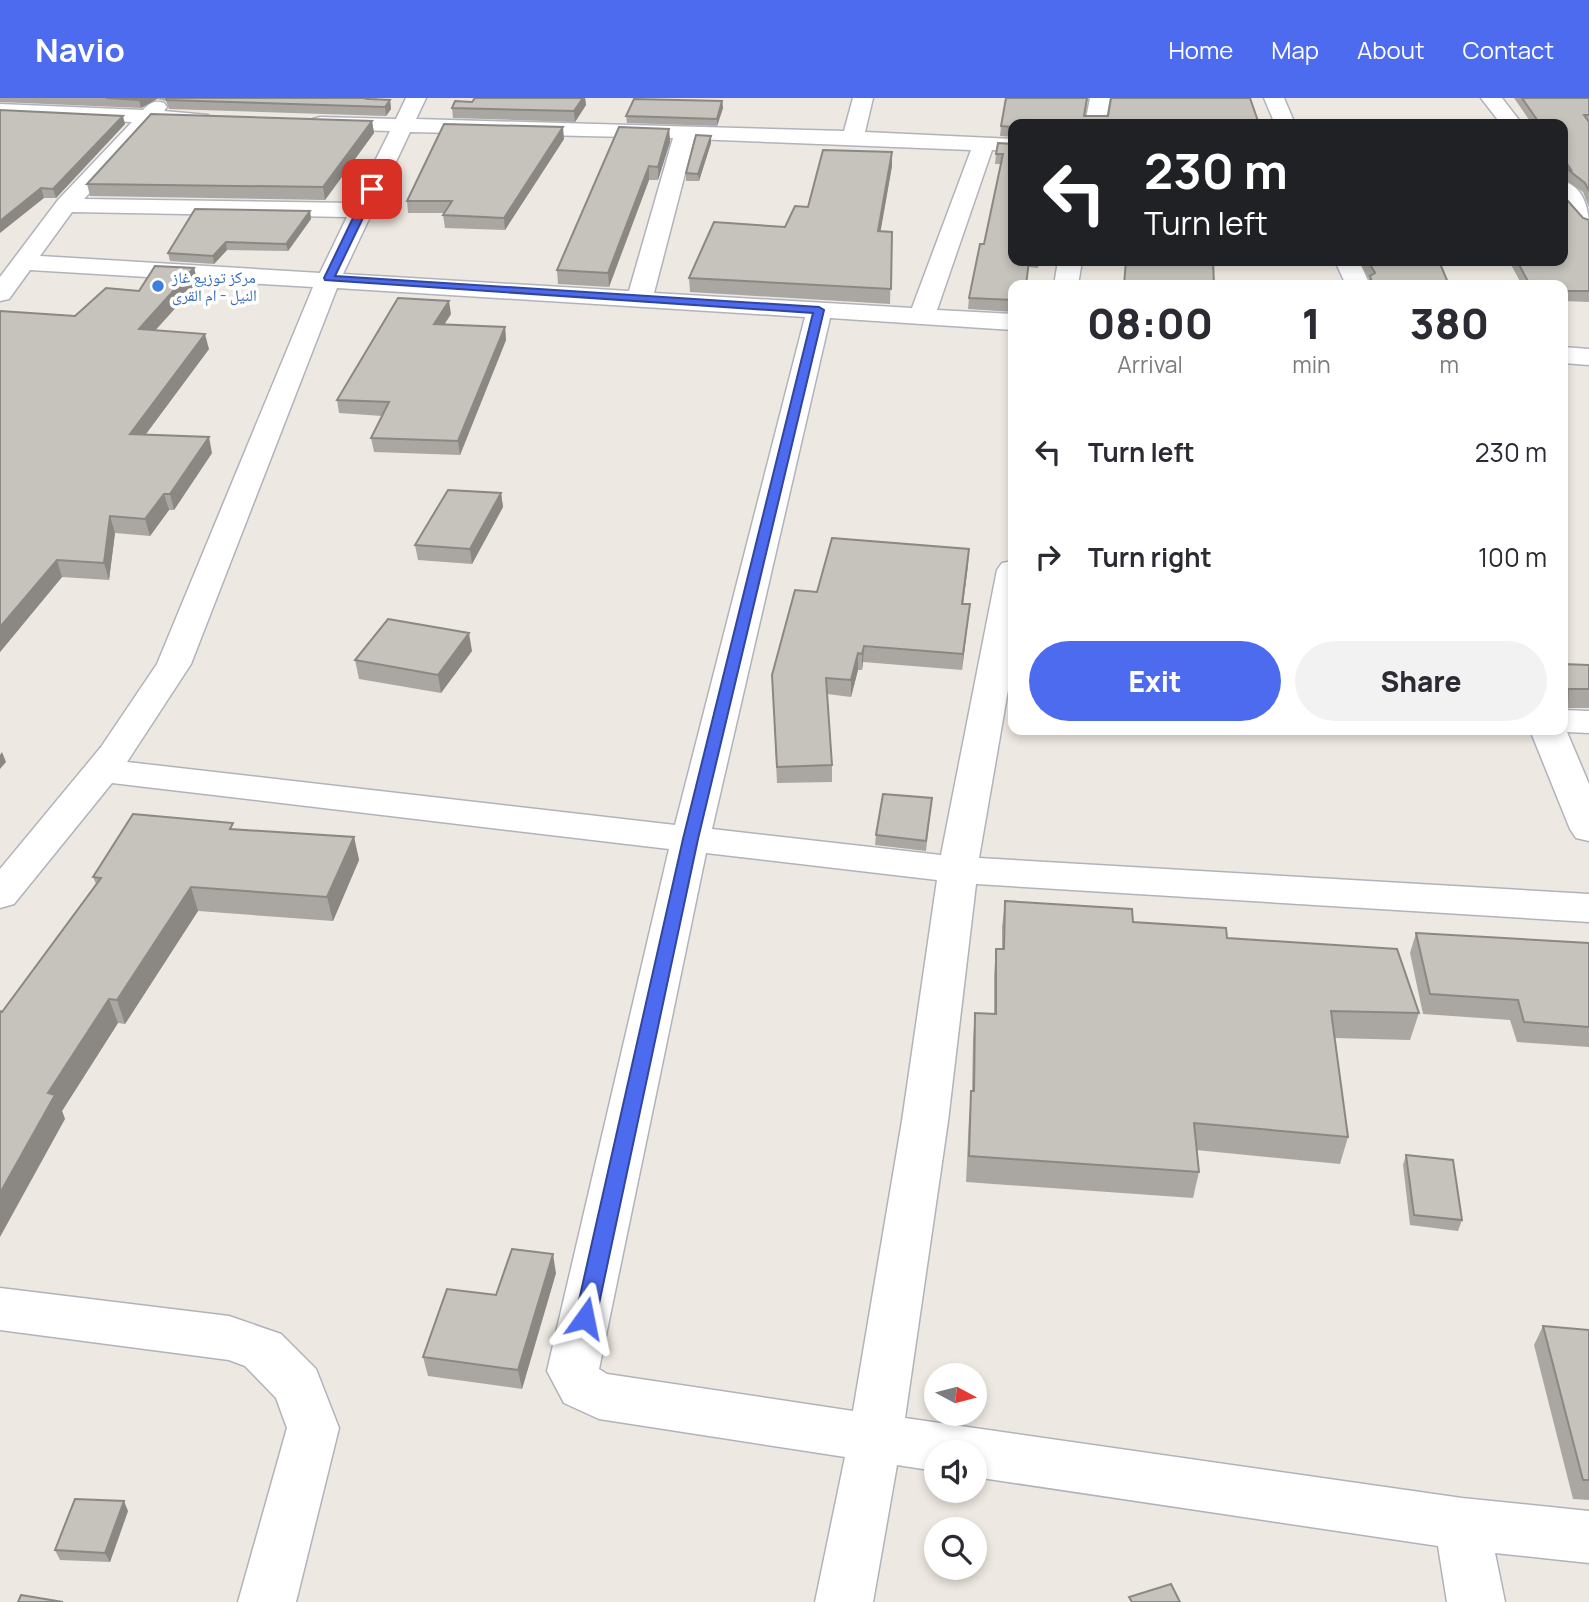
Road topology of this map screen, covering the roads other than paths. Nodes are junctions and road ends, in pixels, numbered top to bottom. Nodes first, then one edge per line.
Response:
1 (166, 98) edge
2 (416, 98) edge
3 (863, 98) edge
4 (1100, 98) edge
5 (1274, 98) edge
6 (1491, 98) edge
7 (0, 110) edge
8 (145, 118) junction
9 (1096, 119) edge
10 (1283, 119) edge
11 (1508, 119) edge
12 (227, 120) edge
13 (295, 122) edge
14 (403, 125) junction
15 (685, 133) junction
16 (853, 139) junction
17 (984, 144) junction
18 (1008, 145) edge
19 (1568, 194) edge
20 (66, 205) junction
21 (362, 210) junction
22 (1589, 221) edge
23 (25, 262) junction
24 (329, 278) junction
25 (0, 294) edge
26 (639, 297) junction
27 (819, 310) junction
28 (922, 316) junction
29 (1008, 322) edge
30 (1568, 355) edge
31 (1589, 357) edge
32 (1008, 597) edge
33 (1568, 721) edge
34 (1589, 722) edge
35 (1550, 735) edge
36 (104, 771) junction
37 (1589, 829) edge
38 (691, 839) junction
39 (958, 870) junction
40 (0, 895) edge
41 (1589, 908) edge
42 (0, 1309) edge
43 (875, 1439) junction
44 (924, 1446) edge
45 (987, 1455) edge
46 (1462, 1524) junction
47 (1589, 1537) edge
48 (267, 1602) edge
49 (844, 1602) edge
50 (1476, 1602) edge

1 - 8 street
2 - 14 street
3 - 16 street
4 - 9 street
5 - 10 street
6 - 11 street
7 - 8 street
8 - 12 street
8 - 20 street
13 - 14 street
14 - 15 street
14 - 21 street
15 - 16 street
15 - 26 street
16 - 17 street
17 - 18 street
17 - 28 street
19 - 22 street
20 - 21 street
20 - 23 street
21 - 24 street
23 - 24 street
23 - 25 street
24 - 26 street
24 - 36 street
26 - 27 street
27 - 28 street
27 - 38 street
28 - 29 street
30 - 31 street
32 - 39 street
33 - 34 street
35 - 37 street
36 - 38 street
36 - 40 street
38 - 39 street
38 - 43 street
39 - 41 street
39 - 43 street
42 - 48 street
43 - 44 street
43 - 49 street
45 - 46 street
46 - 47 street
46 - 50 street

